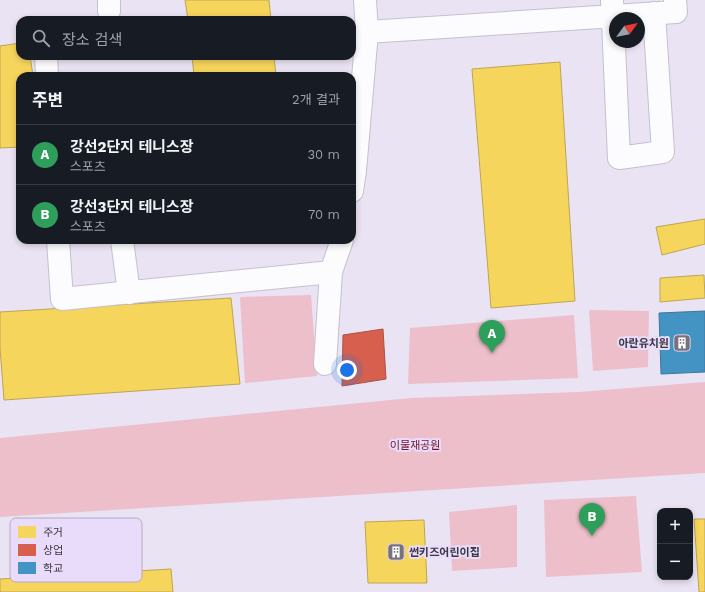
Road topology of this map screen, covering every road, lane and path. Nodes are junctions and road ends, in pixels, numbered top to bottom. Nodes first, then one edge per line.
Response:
1 (365, 0) edge
2 (675, 0) edge
3 (612, 8) edge
4 (654, 13) junction
5 (367, 32) junction
6 (46, 60) edge
7 (47, 72) edge
8 (356, 149) edge
9 (58, 244) edge
10 (123, 244) edge
11 (341, 244) edge
12 (331, 272) junction
13 (129, 293) junction
14 (325, 364) dead end

1 - 5 lane
2 - 4 lane
3 - 4 lane
3 - 4 lane
3 - 5 lane
5 - 8 lane
6 - 7 lane
9 - 13 lane
10 - 13 lane
11 - 12 lane
12 - 13 lane
12 - 14 lane

